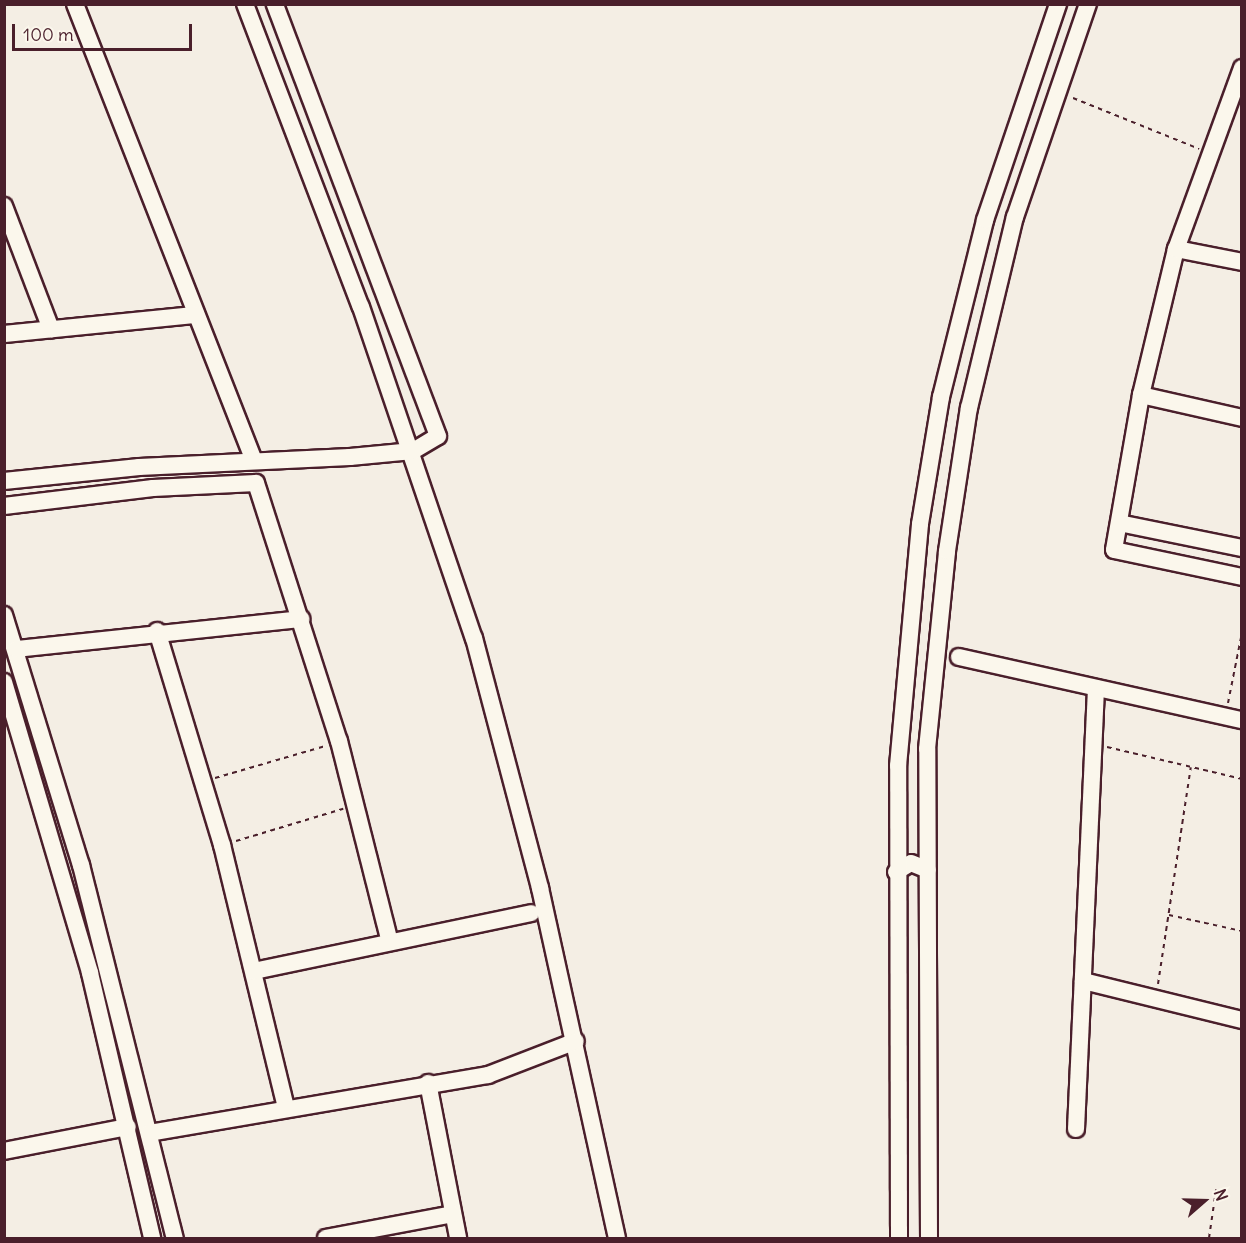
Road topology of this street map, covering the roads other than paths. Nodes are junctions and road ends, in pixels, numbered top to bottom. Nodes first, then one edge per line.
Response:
1 (75, 4) edge
2 (244, 4) edge
3 (275, 4) edge
4 (1058, 4) edge
5 (1088, 4) edge
6 (1242, 68) edge
7 (4, 206) edge
8 (1176, 249) junction
9 (1242, 262) edge
10 (196, 315) junction
11 (51, 329) junction
12 (4, 334) edge
13 (1141, 394) junction
14 (1242, 418) edge
15 (413, 451) junction
16 (254, 460) junction
17 (4, 481) edge
18 (4, 506) edge
19 (1119, 523) junction
20 (1242, 548) edge
21 (1242, 577) edge
22 (4, 615) edge
23 (301, 619) junction
24 (157, 631) junction
25 (16, 649) junction
26 (959, 657) dead end
27 (4, 682) edge
28 (1096, 688) junction
29 (1233, 718) edge
30 (897, 837) junction
31 (927, 843) junction
32 (928, 870) junction
33 (896, 872) junction
34 (531, 913) dead end
35 (390, 942) junction
36 (254, 971) junction
37 (1083, 981) junction
38 (1242, 1020) edge
39 (576, 1041) junction
40 (428, 1083) junction
41 (286, 1108) junction
42 (128, 1127) junction
43 (1076, 1129) dead end
44 (149, 1133) junction
45 (4, 1151) edge
46 (453, 1214) junction
47 (152, 1239) edge
48 (175, 1239) edge
49 (326, 1239) edge
50 (458, 1239) edge
51 (617, 1239) edge
52 (899, 1239) edge
53 (929, 1239) edge

1 - 10 street
2 - 15 street
3 - 15 street
4 - 30 street
5 - 31 street
6 - 8 street
7 - 11 street
8 - 9 street
8 - 13 street
10 - 11 street
10 - 16 street
11 - 12 street
13 - 14 street
13 - 19 street
15 - 16 street
15 - 39 street
16 - 17 street
18 - 23 street
19 - 20 street
19 - 21 street
22 - 25 street
23 - 24 street
23 - 35 street
24 - 25 street
24 - 36 street
25 - 44 street
26 - 28 street
27 - 42 street
28 - 29 street
28 - 37 street
30 - 31 street
30 - 33 street
31 - 32 street
32 - 33 street
32 - 53 street
33 - 52 street
34 - 35 street
35 - 36 street
36 - 41 street
37 - 38 street
37 - 43 street
39 - 40 street
39 - 51 street
40 - 41 street
40 - 46 street
41 - 44 street
42 - 45 street
42 - 47 street
44 - 48 street
46 - 49 street
46 - 50 street

